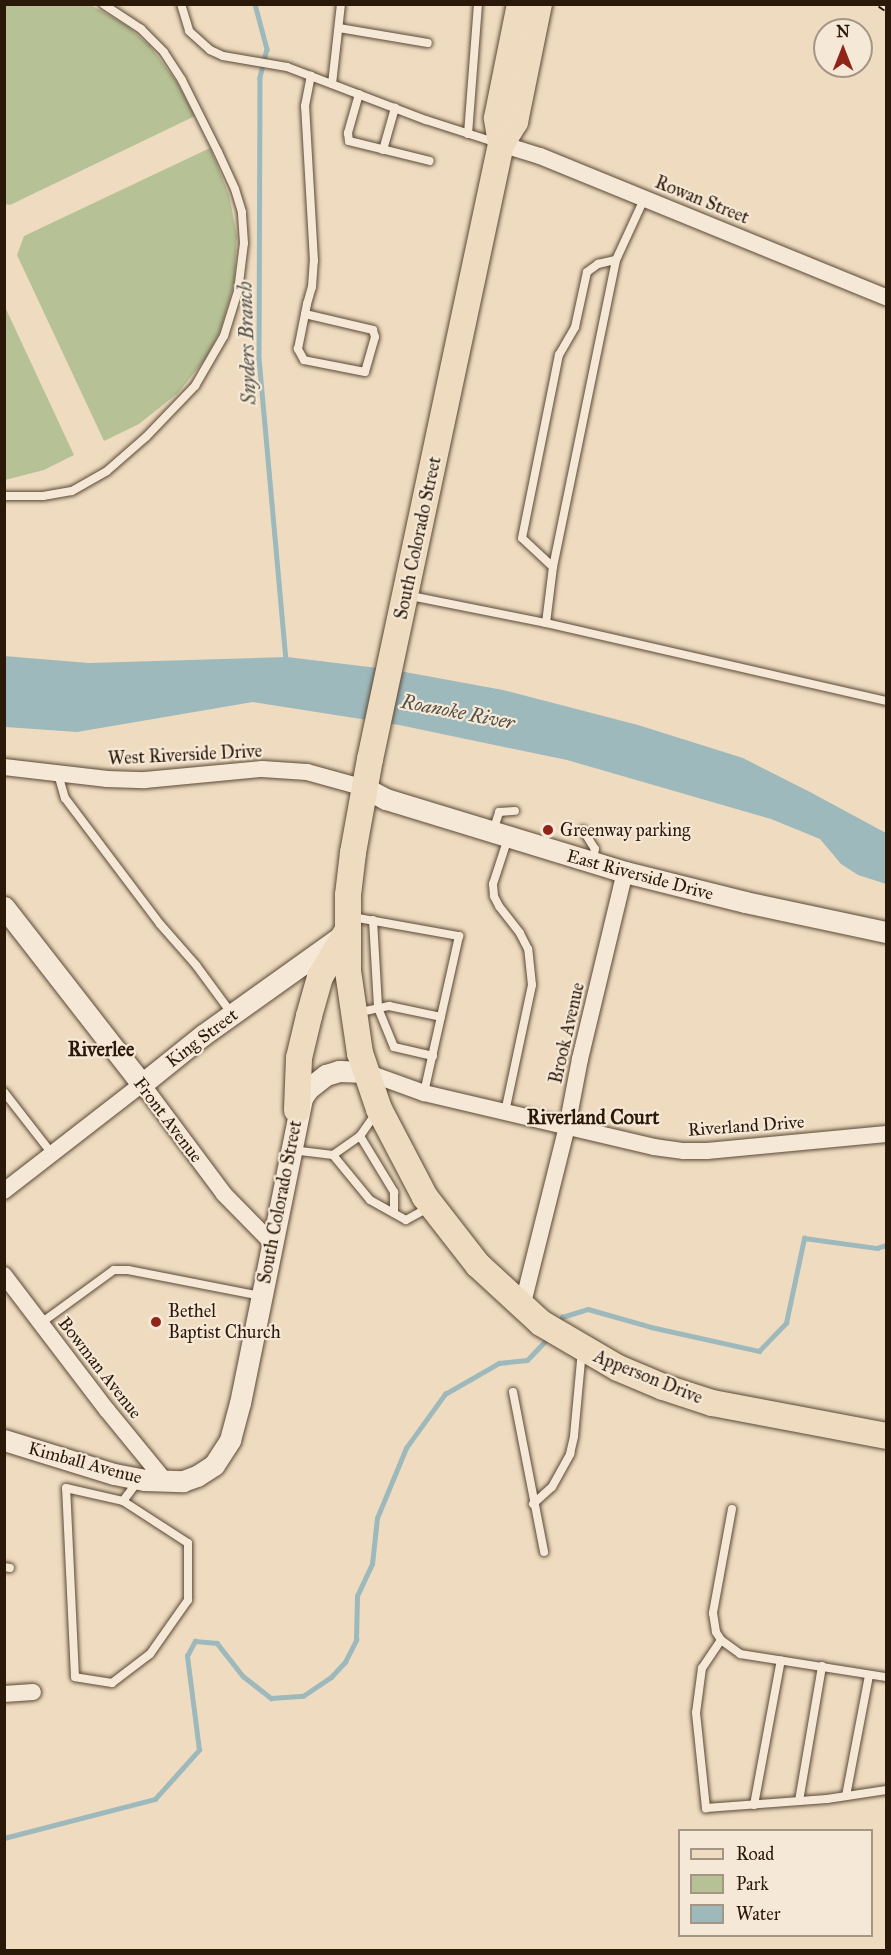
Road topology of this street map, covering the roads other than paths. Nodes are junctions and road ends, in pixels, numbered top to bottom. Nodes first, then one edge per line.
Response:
1 (102, 4) edge
2 (181, 4) edge
3 (341, 4) edge
4 (478, 4) edge
5 (520, 4) edge
6 (539, 4) edge
7 (339, 28) junction
8 (428, 43) dead end
9 (311, 76) junction
10 (332, 84) junction
11 (358, 94) junction
12 (395, 108) junction
13 (468, 134) junction
14 (501, 144) junction
15 (383, 150) junction
16 (430, 161) dead end
17 (645, 197) junction
18 (616, 260) junction
19 (886, 297) edge
20 (305, 314) junction
21 (4, 496) edge
22 (553, 567) junction
23 (406, 595) junction
24 (546, 623) junction
25 (886, 701) edge
26 (4, 767) edge
27 (58, 774) junction
28 (365, 788) junction
29 (515, 811) dead end
30 (583, 830) dead end
31 (501, 834) junction
32 (592, 863) junction
33 (625, 872) junction
34 (4, 907) edge
35 (373, 920) junction
36 (347, 925) junction
37 (886, 932) edge
38 (378, 1008) junction
39 (232, 1014) junction
40 (353, 1014) junction
41 (441, 1017) junction
42 (433, 1056) junction
43 (366, 1072) junction
44 (142, 1084) junction
45 (4, 1092) edge
46 (424, 1093) junction
47 (379, 1109) junction
48 (297, 1110) junction
49 (505, 1112) junction
50 (567, 1127) junction
51 (886, 1134) edge
52 (360, 1136) junction
53 (290, 1150) junction
54 (54, 1155) junction
55 (333, 1155) junction
56 (4, 1191) edge
57 (432, 1205) junction
58 (394, 1213) junction
59 (272, 1243) junction
60 (4, 1275) edge
61 (261, 1296) junction
62 (522, 1307) junction
63 (41, 1323) junction
64 (573, 1344) junction
65 (513, 1392) dead end
66 (886, 1436) edge
67 (4, 1440) edge
68 (139, 1479) junction
69 (166, 1482) junction
70 (123, 1501) junction
71 (533, 1504) junction
72 (732, 1509) dead end
73 (544, 1552) dead end
74 (721, 1640) junction
75 (781, 1660) junction
76 (822, 1666) junction
77 (869, 1675) junction
78 (886, 1677) edge
79 (33, 1692) dead end
80 (4, 1694) edge
81 (886, 1790) edge
82 (846, 1796) junction
83 (799, 1801) junction
84 (754, 1805) junction

1 - 21 lane
2 - 9 lane
3 - 7 lane
4 - 13 lane
5 - 14 main road, South Colorado Street
6 - 14 main road, South Colorado Street
7 - 8 lane
7 - 10 lane
9 - 10 lane
9 - 20 lane
10 - 11 lane
11 - 12 lane
11 - 15 lane
12 - 13 lane
12 - 15 lane
13 - 14 lane
14 - 17 street, Rowan Street
14 - 23 main road, South Colorado Street
15 - 16 lane
17 - 18 lane
17 - 19 street, Rowan Street
18 - 22 lane
18 - 22 lane
20 - 20 lane
22 - 24 lane
23 - 24 lane
23 - 28 main road, South Colorado Street
24 - 25 lane
26 - 27 street, West Riverside Drive
27 - 28 street, West Riverside Drive
27 - 39 lane
28 - 31 street, East Riverside Drive
28 - 36 main road, South Colorado Street
29 - 31 lane
30 - 32 lane
31 - 32 street, East Riverside Drive
31 - 49 lane
32 - 33 street, East Riverside Drive
33 - 37 street, East Riverside Drive
33 - 50 street, Brook Avenue
34 - 44 street, Front Avenue
35 - 36 lane
35 - 38 lane
35 - 41 lane
36 - 39 street, King Street
36 - 40 main road, Apperson Drive
36 - 48 main road
38 - 40 lane
38 - 41 lane
38 - 42 lane
39 - 44 street, King Street
40 - 43 main road, Apperson Drive
41 - 42 lane
42 - 46 lane
43 - 46 street, Riverland Drive
43 - 47 main road, Apperson Drive
43 - 48 street, South Colorado Street
44 - 54 street, King Street
44 - 59 street, Front Avenue
45 - 54 lane
46 - 49 street, Riverland Drive
47 - 52 lane
47 - 57 main road, Apperson Drive
48 - 53 street, South Colorado Street
49 - 50 street, Riverland Drive
50 - 51 street, Riverland Drive
50 - 62 street, Brook Avenue
52 - 55 lane
52 - 58 lane
53 - 55 lane
53 - 59 street, South Colorado Street
54 - 56 street, King Street
55 - 58 lane
57 - 58 lane
57 - 62 main road, Apperson Drive
59 - 61 street, South Colorado Street
60 - 63 street, Bowman Avenue
61 - 63 lane
61 - 69 street, South Colorado Street
62 - 64 main road, Apperson Drive
63 - 69 street, Bowman Avenue
64 - 66 main road, Apperson Drive
64 - 71 lane
65 - 71 lane
67 - 68 street, Kimball Avenue
68 - 69 street, Kimball Avenue
68 - 70 lane
70 - 70 lane
71 - 73 lane
72 - 74 lane
74 - 75 lane
74 - 84 lane
75 - 76 lane
75 - 84 lane
76 - 77 lane
76 - 83 lane
77 - 78 lane
77 - 82 lane
79 - 80 street
81 - 82 lane
82 - 83 lane
83 - 84 lane

